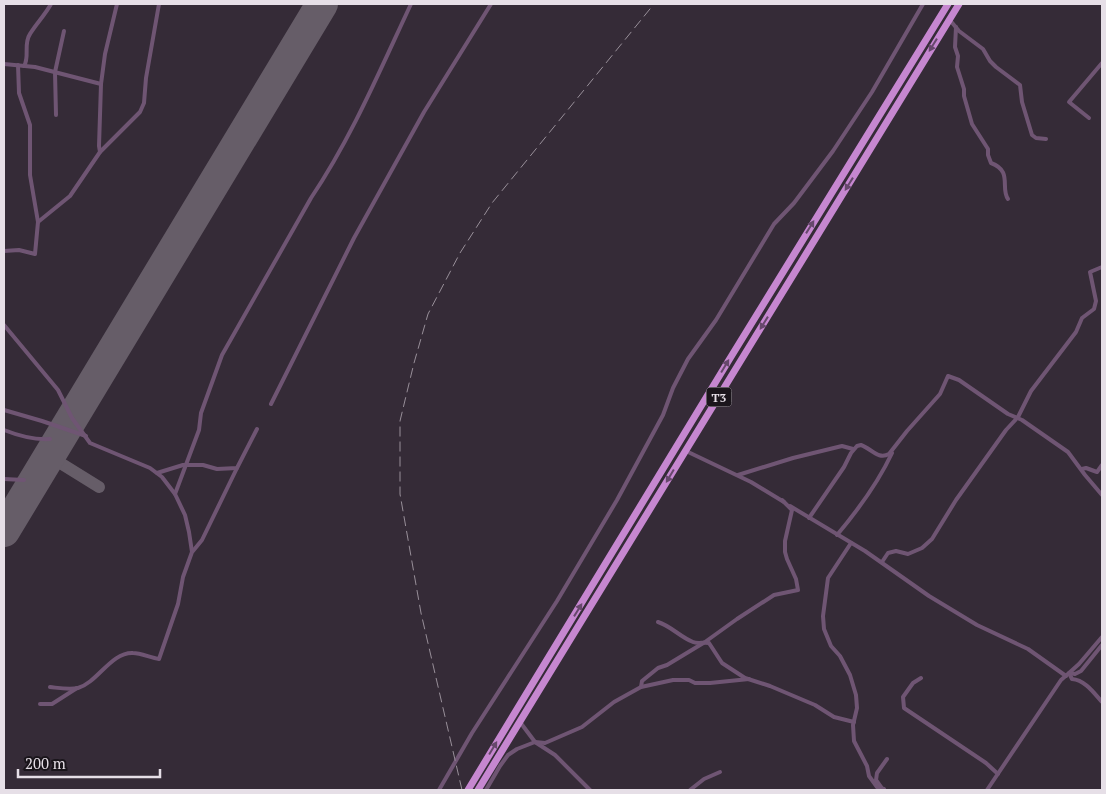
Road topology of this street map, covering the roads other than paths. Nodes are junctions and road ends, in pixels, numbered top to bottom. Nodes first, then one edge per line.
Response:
1 (51, 4) edge
2 (117, 4) edge
3 (159, 4) edge
4 (411, 4) edge
5 (491, 4) edge
6 (923, 4) edge
7 (948, 4) edge
8 (959, 4) edge
9 (949, 19) junction
10 (956, 27) junction
11 (64, 31) dead end
12 (1102, 63) edge
13 (4, 64) edge
14 (18, 65) junction
15 (24, 66) junction
16 (56, 72) junction
17 (101, 84) junction
18 (56, 115) dead end
19 (1089, 118) dead end
20 (1046, 139) dead end
21 (100, 152) junction
22 (1008, 199) dead end
23 (38, 222) junction
24 (4, 251) edge
25 (1102, 267) edge
26 (4, 325) edge
27 (271, 404) dead end
28 (4, 410) edge
29 (1018, 418) junction
30 (257, 429) dead end
31 (4, 430) edge
32 (86, 436) junction
33 (50, 439) dead end
34 (894, 448) junction
35 (686, 450) junction
36 (853, 450) junction
37 (185, 465) junction
38 (1102, 465) edge
39 (238, 468) junction
40 (1082, 469) junction
41 (157, 472) junction
42 (738, 475) junction
43 (4, 479) edge
44 (24, 480) dead end
45 (175, 494) junction
46 (1102, 495) edge
47 (782, 500) junction
48 (809, 518) junction
49 (837, 535) junction
50 (851, 543) junction
51 (192, 552) junction
52 (882, 562) junction
53 (658, 622) dead end
54 (1102, 637) edge
55 (705, 642) junction
56 (1102, 644) edge
57 (1067, 675) junction
58 (921, 678) dead end
59 (749, 680) junction
60 (50, 687) dead end
61 (640, 687) junction
62 (77, 688) junction
63 (1102, 702) edge
64 (40, 704) dead end
65 (520, 722) junction
66 (854, 722) junction
67 (535, 742) junction
68 (887, 759) dead end
69 (720, 772) dead end
70 (998, 774) junction
71 (439, 790) edge
72 (468, 790) edge
73 (478, 790) edge
74 (486, 790) edge
75 (590, 790) edge
76 (690, 790) edge
77 (884, 790) edge
78 (987, 790) edge

1 - 15 street
2 - 17 street
3 - 21 street
4 - 37 street
5 - 27 street
6 - 71 street
72 -> 7 highway, T3
8 - 9 highway, T3
9 - 10 street
9 -> 35 highway, T3
10 - 20 street
10 - 22 street
11 - 16 street
12 - 19 street
13 - 14 street
14 - 15 street
14 - 23 street
15 - 16 street
16 - 17 street
16 - 18 street
17 - 21 street
21 - 23 street
23 - 24 street
25 - 29 street
26 - 32 street
28 - 32 street
29 - 34 street
29 - 40 street
29 - 52 street
30 - 39 street
31 - 33 street
32 - 41 street
34 - 36 street
34 - 49 street
35 - 42 street
35 -> 65 highway, T3
36 - 42 street
36 - 48 street
37 - 39 street
37 - 41 street
37 - 45 street
38 - 40 street
39 - 51 street
40 - 46 street
41 - 45 street
42 - 47 street
43 - 44 street
45 - 51 street
47 - 48 street
47 - 55 street
48 - 49 street
49 - 50 street
50 - 52 street
50 - 66 street
51 - 62 street
52 - 57 street
53 - 55 street
54 - 57 street
55 - 59 street
55 - 61 street
56 - 57 street
57 - 63 street
57 - 70 street
58 - 70 street
59 - 61 street
59 - 66 street
60 - 62 street
61 - 67 street
62 - 64 street
65 - 67 street
65 - 73 highway, T3
66 - 77 street
67 - 74 street
67 - 75 street
68 - 77 street
69 - 76 street
70 - 78 street

